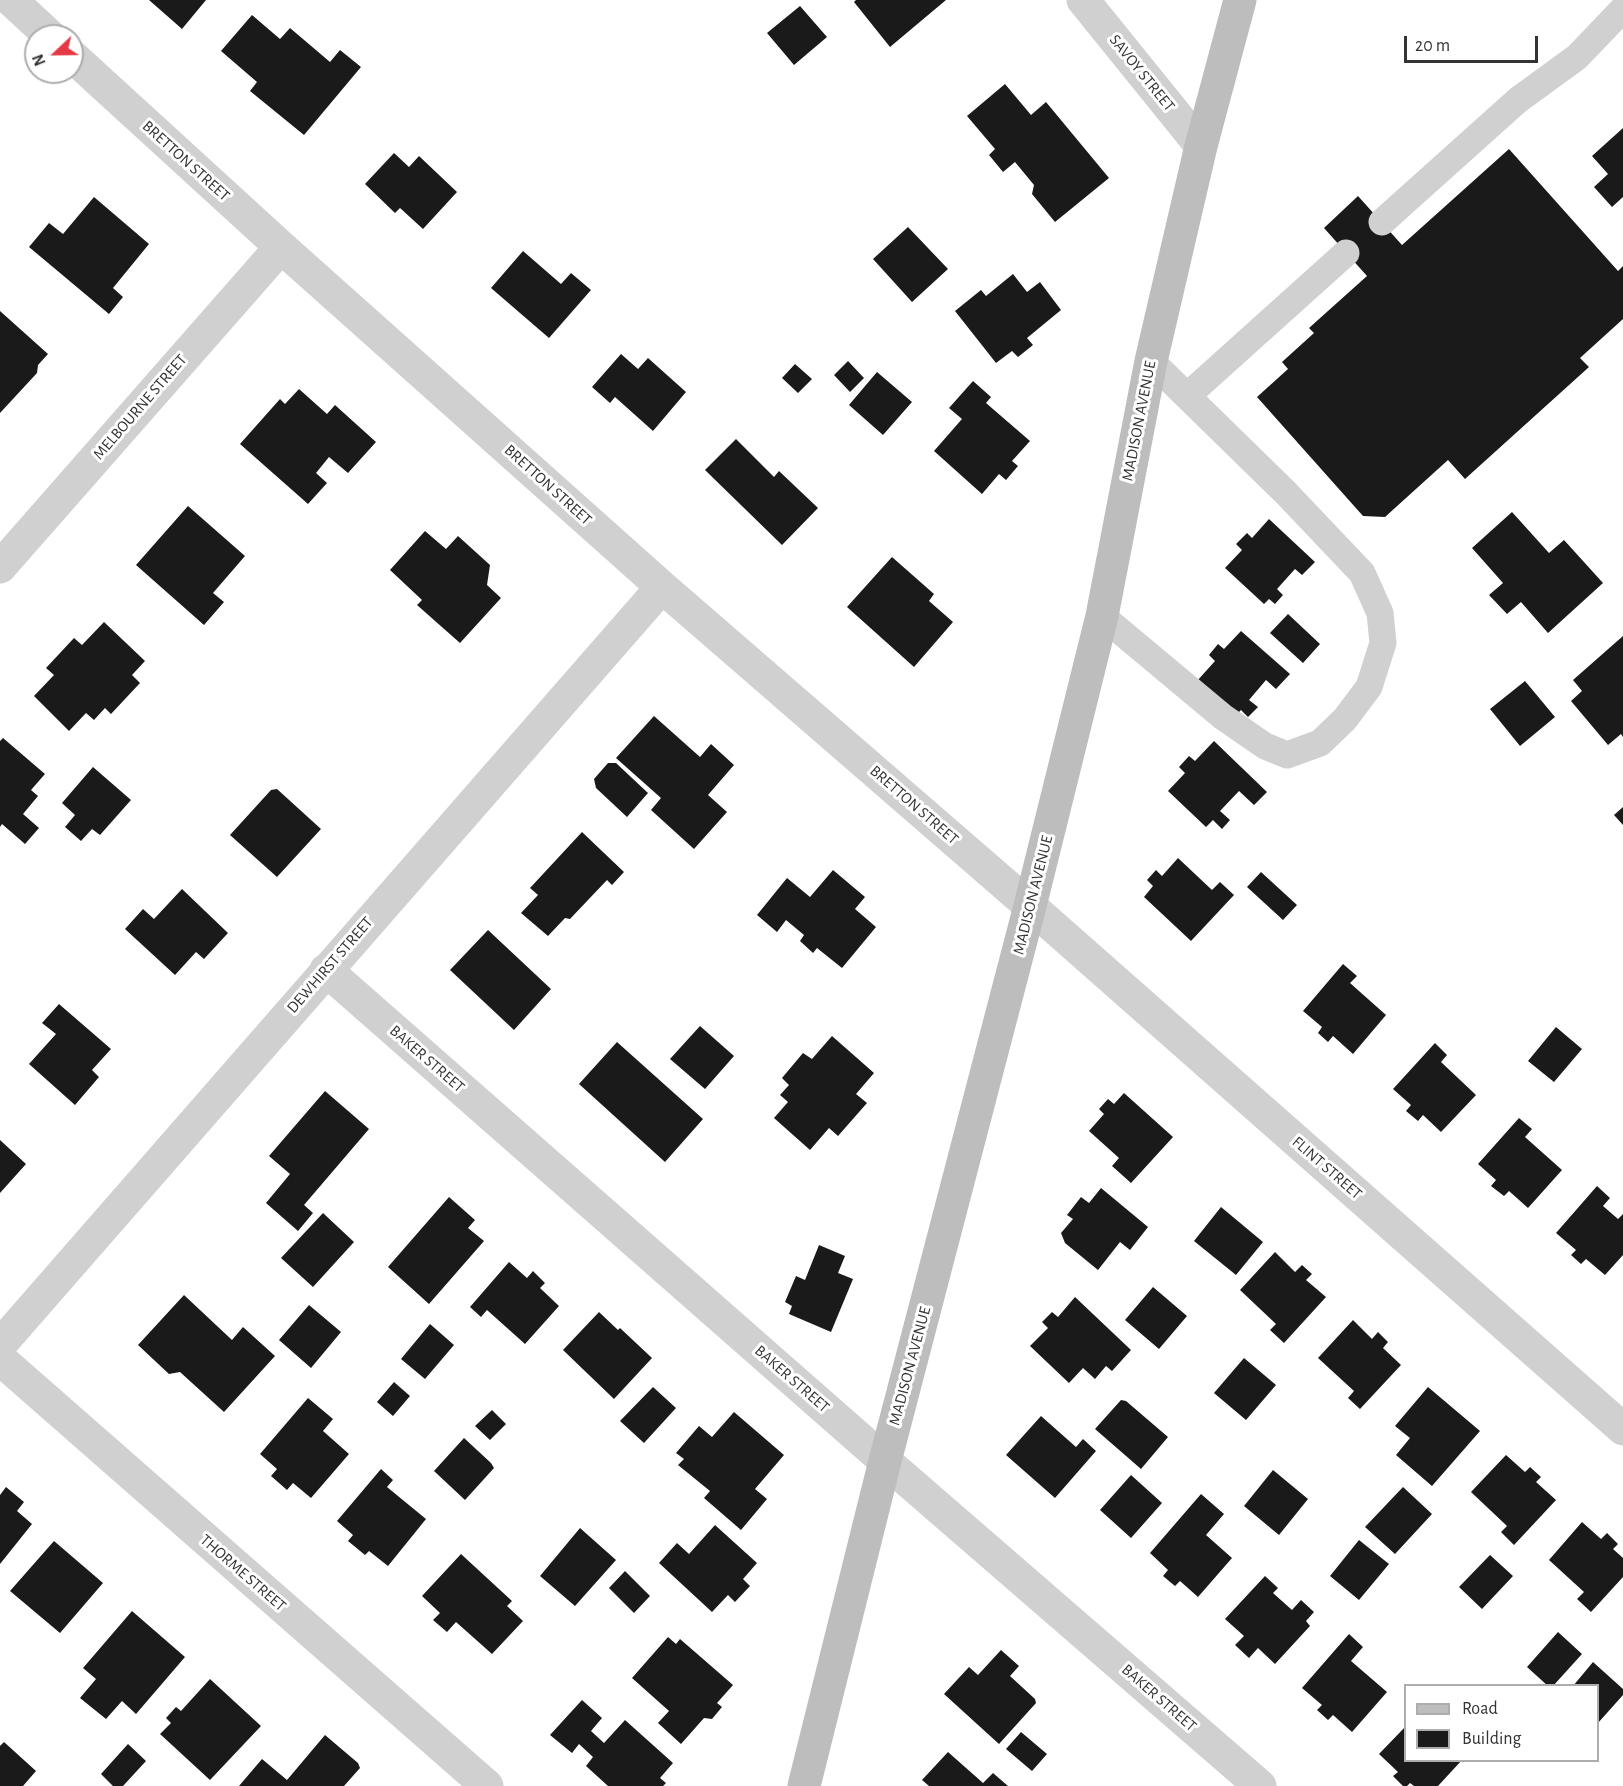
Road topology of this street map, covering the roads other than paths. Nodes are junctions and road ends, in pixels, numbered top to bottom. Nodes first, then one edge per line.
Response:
1 (10, 0) edge
2 (1083, 0) edge
3 (1240, 0) edge
4 (1623, 9) edge
5 (37, 24) edge
6 (84, 67) edge
7 (1201, 146) junction
8 (1382, 222) dead end
9 (280, 247) junction
10 (1346, 253) dead end
11 (1151, 361) junction
12 (1187, 396) junction
13 (0, 567) edge
14 (662, 587) junction
15 (1102, 616) junction
16 (1030, 906) junction
17 (326, 970) junction
18 (0, 1345) edge
19 (0, 1359) edge
20 (1623, 1429) edge
21 (885, 1461) junction
22 (487, 1786) edge
23 (804, 1786) edge
24 (1260, 1786) edge

1 - 5 street
2 - 7 street, SAVOY STREET
3 - 7 main road, MADISON AVENUE
4 - 8 lane
6 - 9 street, BRETTON STREET
7 - 11 main road, MADISON AVENUE
9 - 13 street, MELBOURNE STREET
9 - 14 street, BRETTON STREET
10 - 12 lane
11 - 12 lane
11 - 15 main road, MADISON AVENUE
12 - 15 lane
14 - 16 street, BRETTON STREET
14 - 17 street, DEWHIRST STREET
15 - 16 main road, MADISON AVENUE
16 - 20 street, FLINT STREET
16 - 21 main road, MADISON AVENUE
17 - 18 street, DEWHIRST STREET
17 - 21 street, BAKER STREET
19 - 22 street, THORME STREET
21 - 23 main road, MADISON AVENUE
21 - 24 street, BAKER STREET

